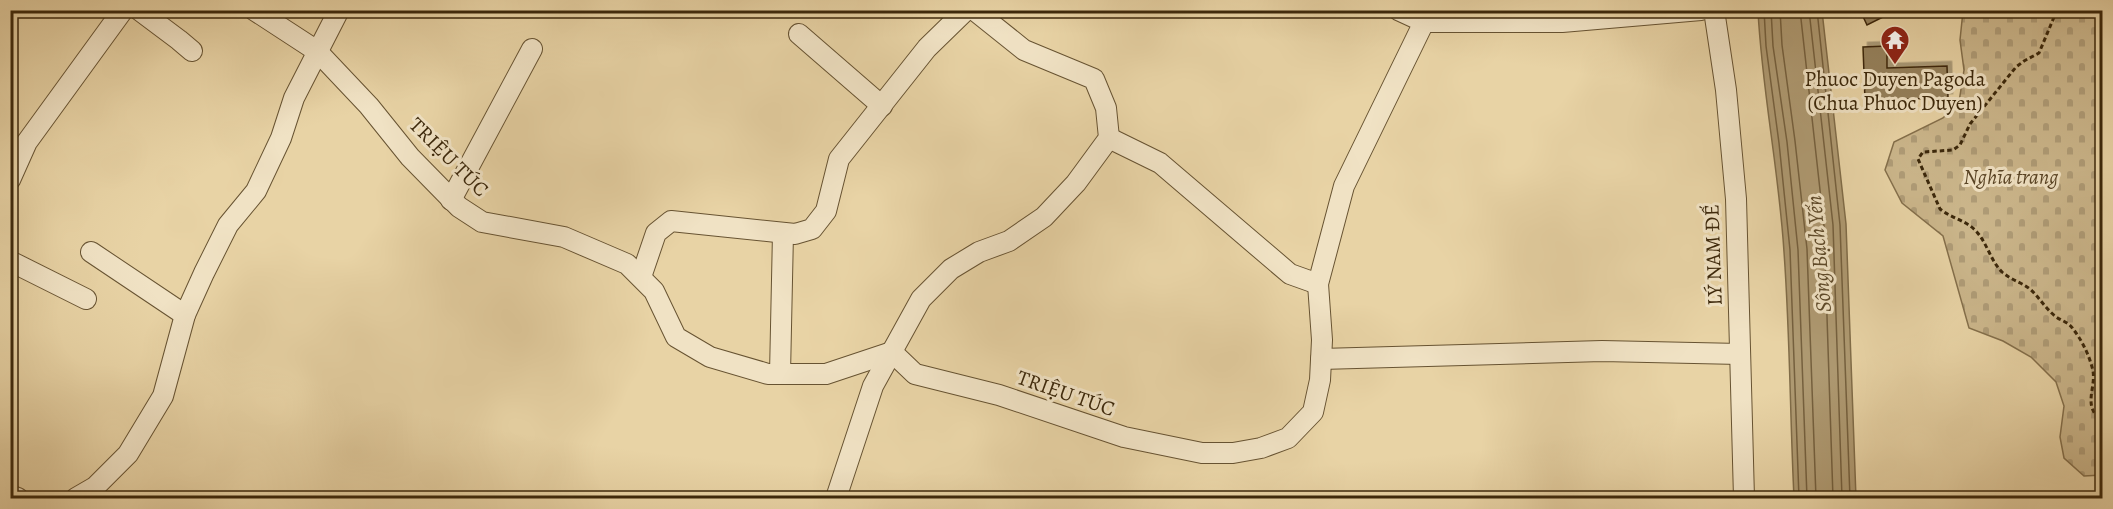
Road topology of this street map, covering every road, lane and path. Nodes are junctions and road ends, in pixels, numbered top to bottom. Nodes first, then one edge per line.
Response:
1 (123, 10) edge
2 (139, 10) edge
3 (254, 10) edge
4 (339, 10) edge
5 (966, 10) edge
6 (975, 10) edge
7 (1398, 10) edge
8 (1701, 10) edge
9 (1713, 10) edge
10 (2057, 10) edge
11 (1424, 22) junction
12 (799, 34) dead end
13 (532, 48) dead end
14 (192, 51) dead end
15 (317, 51) junction
16 (882, 106) junction
17 (1109, 138) junction
18 (10, 180) edge
19 (452, 200) junction
20 (783, 233) junction
21 (91, 252) dead end
22 (10, 261) edge
23 (640, 277) junction
24 (1318, 284) junction
25 (86, 298) dead end
26 (185, 315) junction
27 (892, 352) junction
28 (1740, 354) junction
29 (1321, 359) junction
30 (780, 374) junction
31 (2103, 422) edge
32 (10, 495) edge
33 (18, 498) edge
34 (76, 498) edge
35 (836, 498) edge
36 (1744, 498) edge

1 - 18 street
2 - 14 street
3 - 15 street, TRIỆU TÚC
4 - 15 street
5 - 16 street
6 - 17 street
7 - 11 street
8 - 11 street
9 - 28 street, LÝ NAM ĐẾ
10 - 31 path
11 - 24 street, TRIỆU TÚC
12 - 16 street
13 - 19 street
15 - 19 street, TRIỆU TÚC
15 - 26 street
16 - 20 street
17 - 24 street
17 - 27 street
19 - 23 street, TRIỆU TÚC
20 - 23 street
20 - 30 street
21 - 26 street
22 - 25 street
23 - 30 street, TRIỆU TÚC
24 - 29 street, TRIỆU TÚC
26 - 34 street
27 - 29 street, TRIỆU TÚC
27 - 30 street, TRIỆU TÚC
27 - 35 street
28 - 29 street
28 - 36 street, LÝ NAM ĐẾ
32 - 33 street

